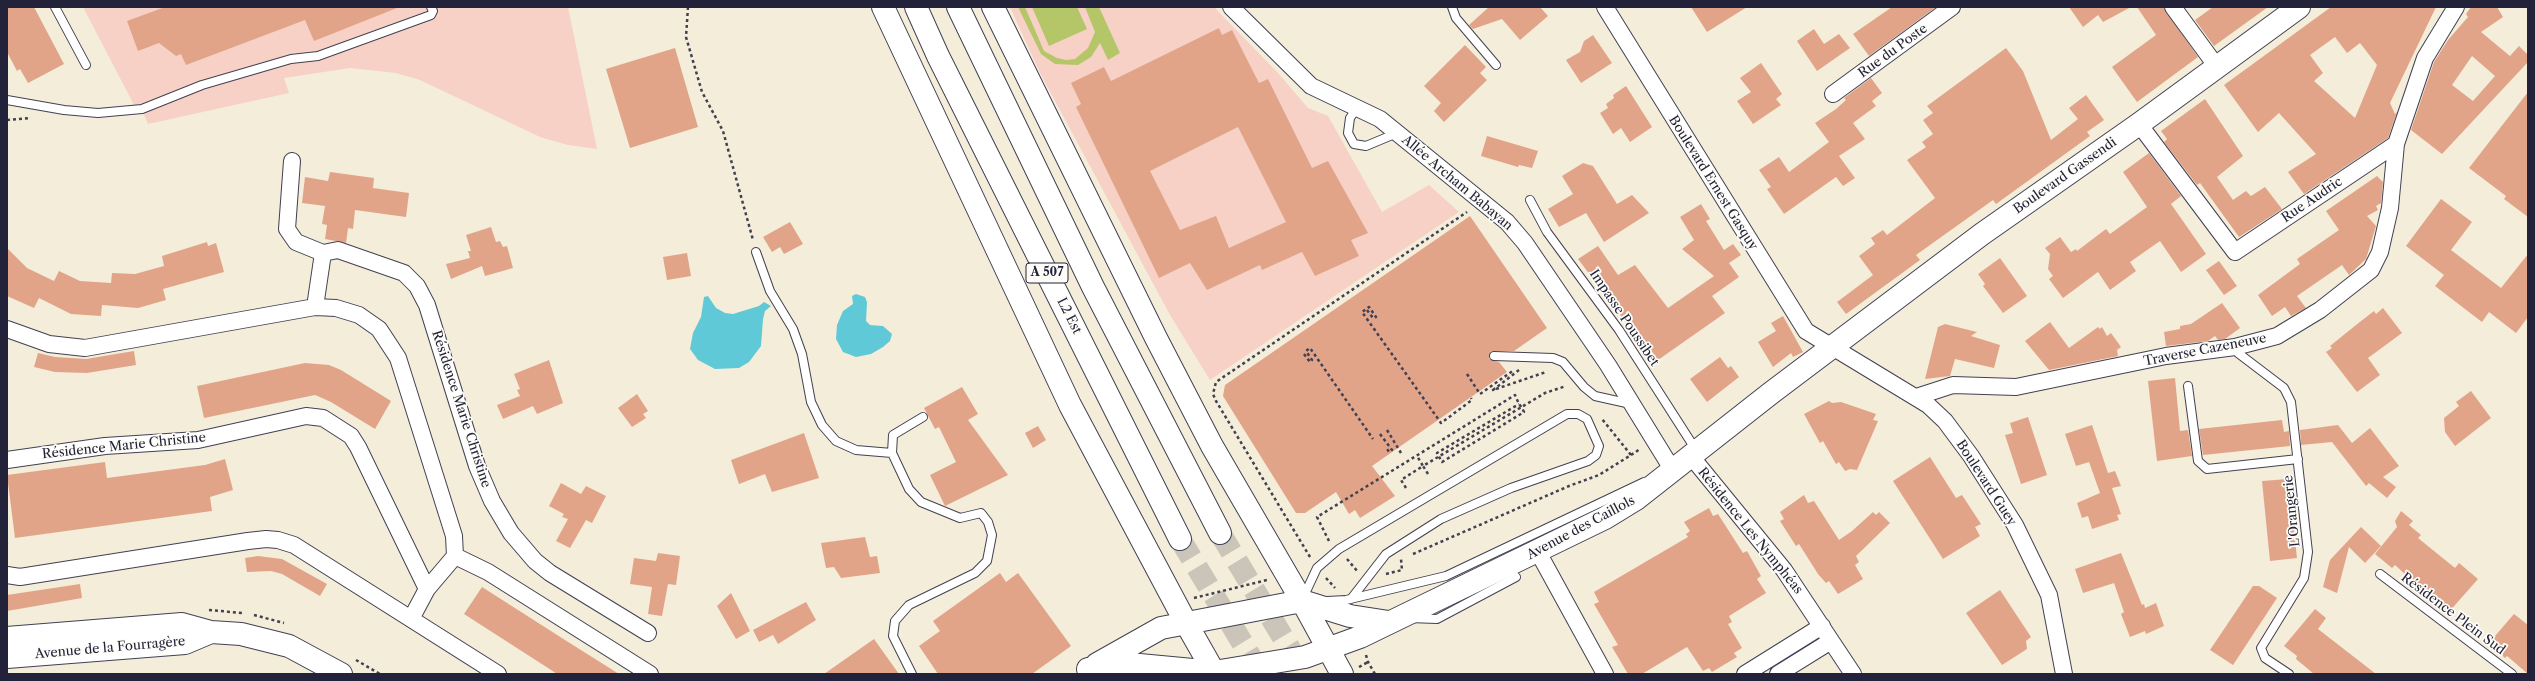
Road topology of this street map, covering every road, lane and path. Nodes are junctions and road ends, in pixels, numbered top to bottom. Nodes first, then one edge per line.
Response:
1 (55, 7) edge
2 (432, 7) edge
3 (688, 7) edge
4 (883, 7) edge
5 (916, 7) edge
6 (958, 7) edge
7 (993, 7) edge
8 (1231, 7) edge
9 (1452, 7) edge
10 (1604, 7) edge
11 (1952, 7) edge
12 (2173, 7) edge
13 (2299, 7) edge
14 (2456, 7) edge
15 (86, 65) dead end
16 (1496, 65) dead end
17 (2217, 67) junction
18 (1833, 94) dead end
19 (7, 100) edge
20 (1357, 108) junction
21 (2139, 124) junction
22 (1397, 133) junction
23 (2396, 144) junction
24 (292, 161) dead end
25 (1530, 200) dead end
26 (1482, 201) junction
27 (756, 252) joint
28 (323, 254) junction
29 (315, 307) junction
30 (1367, 310) dead end
31 (7, 329) edge
32 (1833, 347) junction
33 (2234, 347) junction
34 (1304, 354) dead end
35 (1494, 356) dead end
36 (1553, 369) dead end
37 (1467, 374) dead end
38 (2188, 386) dead end
39 (1916, 396) junction
40 (1471, 398) dead end
41 (1519, 404) junction
42 (1631, 404) junction
43 (1522, 408) junction
44 (923, 416) dead end
45 (1387, 430) dead end
46 (1380, 434) dead end
47 (1373, 439) dead end
48 (1386, 447) dead end
49 (1642, 448) dead end
50 (1401, 453) dead end
51 (1693, 453) junction
52 (892, 454) junction
53 (1632, 455) dead end
54 (1417, 456) junction
55 (1440, 457) junction
56 (2298, 459) junction
57 (7, 460) edge
58 (1423, 466) junction
59 (1672, 469) junction
60 (1428, 474) dead end
61 (1406, 488) dead end
62 (1220, 533) tunnel mouth
63 (1327, 537) dead end
64 (1180, 539) tunnel mouth
65 (1538, 552) junction
66 (455, 556) junction
67 (1284, 573) junction
68 (2380, 574) dead end
69 (7, 575) edge
70 (1516, 577) dead end
71 (427, 589) junction
72 (1170, 596) junction
73 (1351, 598) junction
74 (1302, 601) junction
75 (411, 619) junction
76 (1395, 619) junction
77 (1186, 623) junction
78 (1822, 626) junction
79 (211, 632) junction
80 (648, 633) dead end
81 (7, 638) edge
82 (1831, 641) junction
83 (1330, 650) junction
84 (7, 657) edge
85 (1350, 671) edge
86 (332, 672) edge
87 (1085, 672) edge
88 (1215, 673) edge
89 (498, 674) edge
90 (650, 674) edge
91 (912, 674) edge
92 (1375, 674) edge
93 (1605, 674) edge
94 (1745, 674) edge
95 (1778, 674) edge
96 (1853, 674) edge
97 (2064, 674) edge
98 (2289, 674) edge
99 (2512, 674) edge

1 - 15 lane
2 - 19 lane
3 - 27 path
4 - 72 main road
5 - 64 main road, L2 Est / A 507
6 - 62 main road, A 507
7 - 67 main road
8 - 20 street, Allée Archam Babayan
9 - 16 lane
10 - 32 street, Boulevard Ernest Gasquy
11 - 18 street, Rue du Poste
12 - 17 street
13 - 17 main road, Boulevard Gassendi
14 - 23 street
17 - 21 main road, Boulevard Gassendi
20 - 22 street, Allée Archam Babayan
20 - 22 lane
21 - 23 street, Rue Audric
21 - 32 main road, Boulevard Gassendi
22 - 26 street, Allée Archam Babayan
23 - 33 street, Traverse Cazeneuve
24 - 28 street
25 - 51 lane, Impasse Poussibet
26 - 42 street, Allée Archam Babayan
26 - 67 path
27 - 52 lane
28 - 29 street
28 - 80 street, Résidence Marie Christine
29 - 31 street
29 - 66 street
30 - 40 path
32 - 39 street, Boulevard Guey
32 - 51 main road, Avenue des Caillols
33 - 39 street, Traverse Cazeneuve
33 - 56 lane, L'Orangerie
34 - 47 path
35 - 42 lane
36 - 37 path
38 - 56 lane
39 - 97 street, Boulevard Guey
41 - 43 path
41 - 54 path
41 - 55 path
42 - 59 street, Allée Archam Babayan
43 - 55 path
43 - 55 path
44 - 52 lane
45 - 50 path
46 - 48 path
49 - 53 path
51 - 59 main road, Avenue des Caillols
51 - 78 street, Résidence Les Nymphéas
52 - 91 lane
54 - 58 path
54 - 63 path
55 - 58 path
56 - 98 lane, L'Orangerie
57 - 71 street, Résidence Marie Christine
58 - 60 path
58 - 61 path
59 - 65 main road, Avenue des Caillols
59 - 73 lane
65 - 76 main road, Avenue des Caillols
65 - 93 street
66 - 71 street
66 - 90 street
67 - 72 path
67 - 74 main road
68 - 99 lane, Résidence Plein Sud
69 - 75 street
70 - 76 lane
71 - 75 street
72 - 77 main road
73 - 74 lane
73 - 74 lane
74 - 76 main road, Avenue des Caillols
74 - 77 main road, Avenue des Caillols
74 - 83 main road
75 - 89 street
76 - 83 main road, Avenue des Caillols
77 - 87 main road, Avenue des Caillols
77 - 88 main road
78 - 82 street, Résidence Les Nymphéas
78 - 94 street
79 - 81 main road, Avenue de la Fourragère
79 - 84 main road, Avenue de la Fourragère
79 - 86 main road, Avenue de la Fourragère
82 - 95 street
82 - 96 street, Résidence Les Nymphéas
83 - 85 main road
83 - 88 main road, Avenue des Caillols
85 - 92 path
87 - 88 main road, Avenue des Caillols

